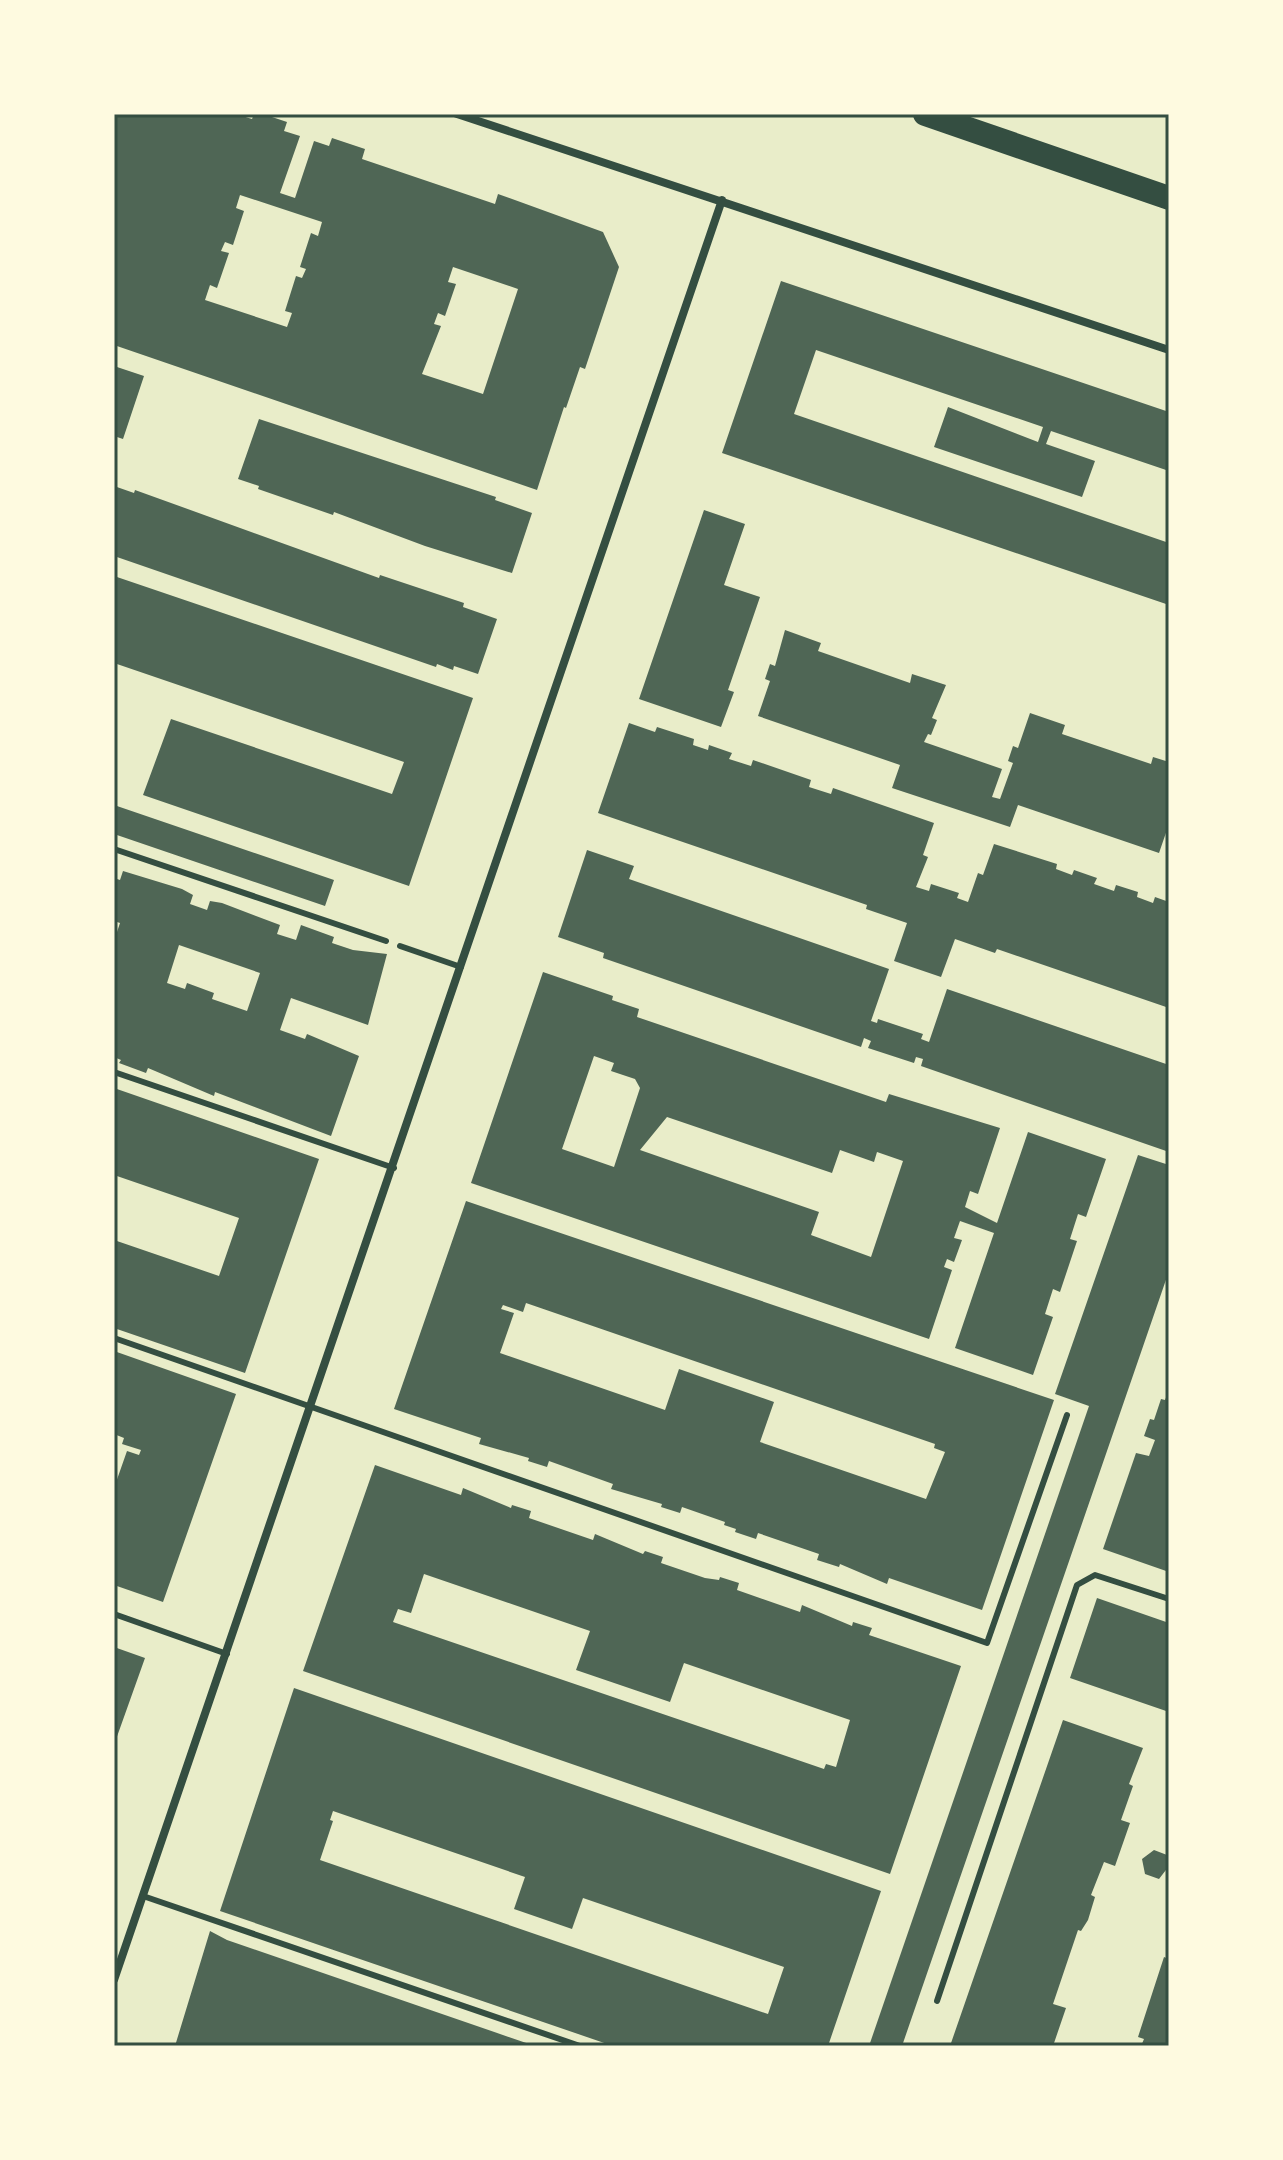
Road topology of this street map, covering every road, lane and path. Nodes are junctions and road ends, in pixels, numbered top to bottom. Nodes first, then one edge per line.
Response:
1 (457, 114) edge
2 (925, 114) edge
3 (1169, 198) edge
4 (722, 200) junction
5 (1169, 350) edge
6 (114, 849) edge
7 (386, 941) dead end
8 (400, 946) dead end
9 (462, 967) junction
10 (114, 1072) edge
11 (394, 1168) junction
12 (114, 1338) edge
13 (312, 1407) junction
14 (1067, 1415) dead end
15 (1169, 1599) edge
16 (114, 1614) edge
17 (227, 1654) junction
18 (143, 1896) junction
19 (114, 1980) edge
20 (937, 2001) dead end
21 (580, 2046) edge

1 - 4 street
2 - 3 highway
4 - 5 street
4 - 9 street
6 - 7 lane
8 - 9 lane
9 - 11 street
10 - 11 lane
11 - 13 street
12 - 13 lane
13 - 14 lane
13 - 17 street
15 - 20 lane
16 - 17 lane
17 - 18 street
18 - 19 street
18 - 21 lane

